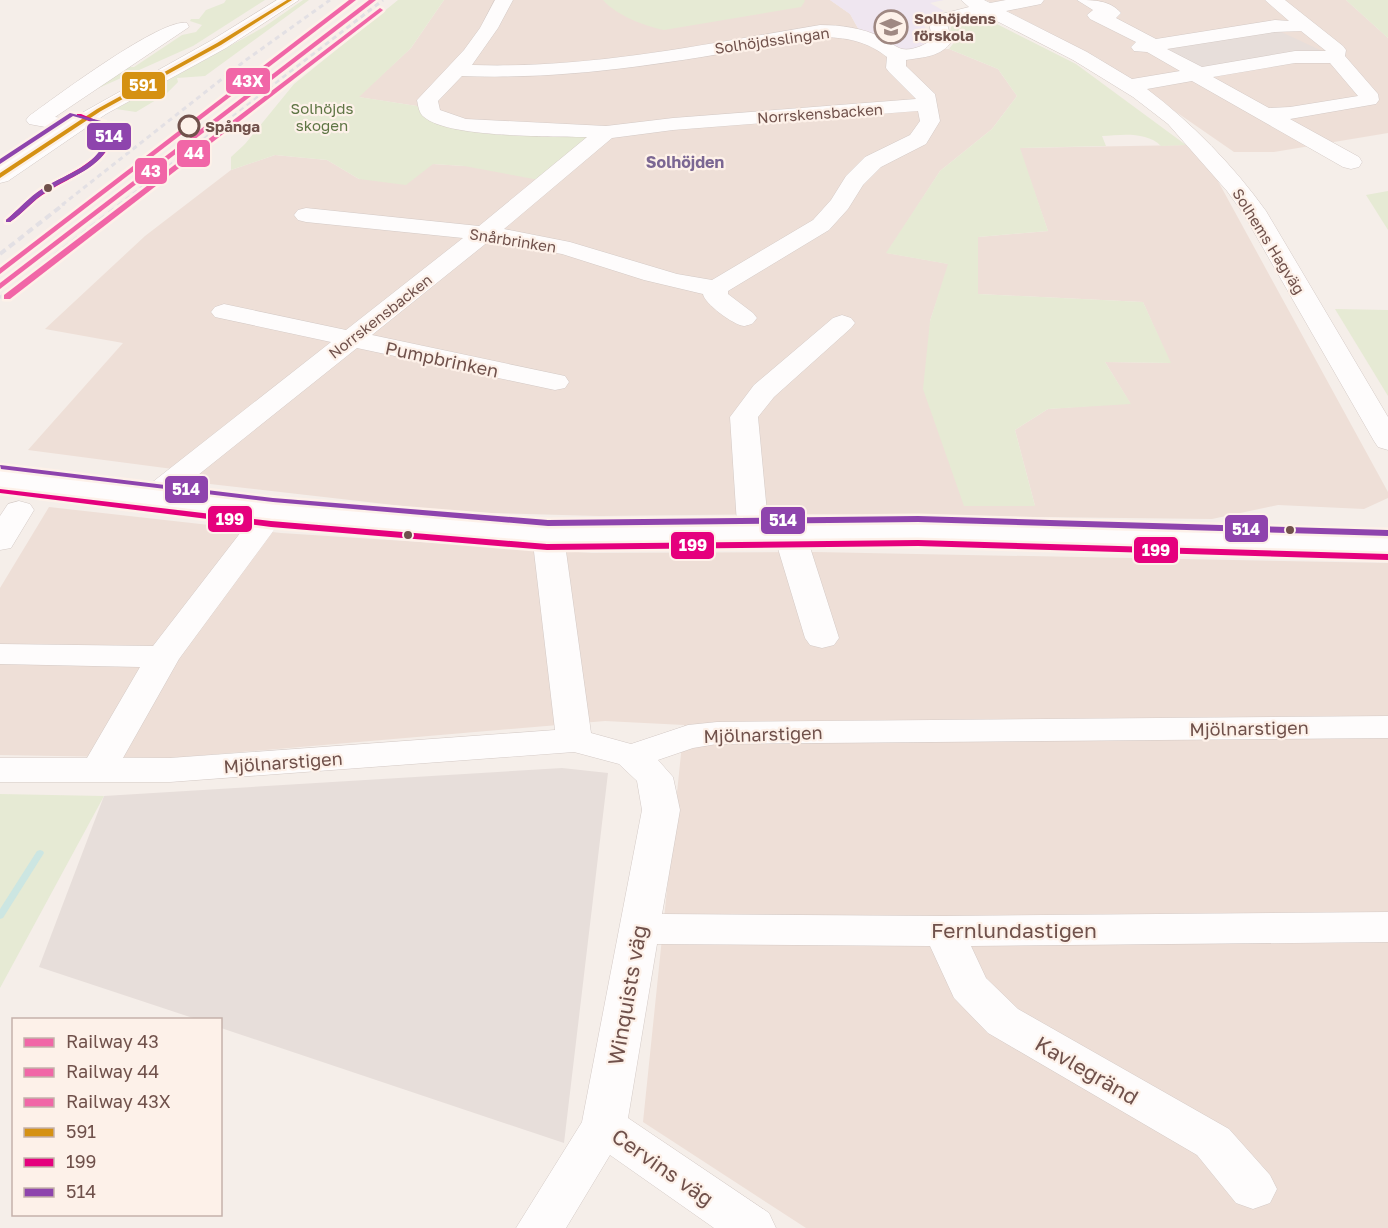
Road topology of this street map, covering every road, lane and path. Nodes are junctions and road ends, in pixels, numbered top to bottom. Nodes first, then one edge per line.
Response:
1 (290, 0) edge
2 (504, 0) edge
3 (1035, 0) edge
4 (1066, 0) edge
5 (1274, 0) edge
6 (979, 4) edge
7 (1091, 8) edge
8 (180, 27) dead end
9 (1294, 27) dead end
10 (1151, 46) junction
11 (1127, 49) dead end
12 (1104, 53) dead end
13 (897, 55) junction
14 (1080, 56) junction
15 (1335, 57) junction
16 (458, 70) junction
17 (1198, 73) junction
18 (1129, 86) junction
19 (927, 104) junction
20 (1268, 114) junction
21 (75, 126) junction
22 (606, 132) junction
23 (1351, 162) dead end
24 (0, 175) edge
25 (306, 215) dead end
26 (485, 233) junction
27 (716, 288) junction
28 (224, 312) dead end
29 (744, 318) dead end
30 (842, 323) dead end
31 (350, 340) junction
32 (555, 382) dead end
33 (1388, 441) edge
34 (0, 479) edge
35 (151, 498) junction
36 (19, 510) dead end
37 (272, 512) junction
38 (789, 532) junction
39 (753, 533) junction
40 (548, 536) junction
41 (0, 541) edge
42 (1388, 545) edge
43 (822, 638) dead end
44 (0, 654) edge
45 (163, 657) junction
46 (1388, 727) edge
47 (574, 740) junction
48 (632, 756) junction
49 (0, 770) edge
50 (98, 770) junction
51 (1388, 927) edge
52 (639, 929) junction
53 (944, 931) junction
54 (604, 1126) junction
55 (1253, 1189) dead end
56 (540, 1228) edge
57 (752, 1228) edge

1 - 21 street
2 - 16 street
3 - 6 street
4 - 7 street
5 - 15 street
6 - 13 street
6 - 14 street, Solhems Hagväg
7 - 10 street
8 - 21 street
9 - 10 street
10 - 11 street
10 - 17 street
12 - 14 street
13 - 16 street, Solhöjdsslingan
13 - 19 street
14 - 18 street, Solhems Hagväg
15 - 17 street
15 - 20 street
16 - 22 street, Norrskensbacken
17 - 18 street
17 - 20 street
18 - 33 street, Solhems Hagväg
19 - 22 street, Norrskensbacken
19 - 27 street
20 - 23 street
21 - 24 street
22 - 26 street, Norrskensbacken
25 - 26 street, Snårbrinken
26 - 27 street, Snårbrinken
26 - 31 street, Norrskensbacken
27 - 29 street
28 - 31 street, Pumpbrinken
30 - 39 street
31 - 32 street, Pumpbrinken
31 - 35 street, Norrskensbacken
34 - 35 street
35 - 37 street
36 - 41 street
37 - 40 street
37 - 45 street
38 - 39 street
38 - 42 street
38 - 43 street
39 - 40 street
40 - 47 street
44 - 45 street
45 - 50 street
46 - 48 street, Mjölnarstigen
47 - 48 street, Mjölnarstigen
47 - 50 street, Mjölnarstigen
48 - 52 street, Winquists väg
49 - 50 street, Mjölnarstigen
51 - 53 street, Fernlundastigen
52 - 53 street, Fernlundastigen
52 - 54 street, Winquists väg
53 - 55 street, Kavlegränd
54 - 56 street, Winquists väg
54 - 57 street, Cervins väg

